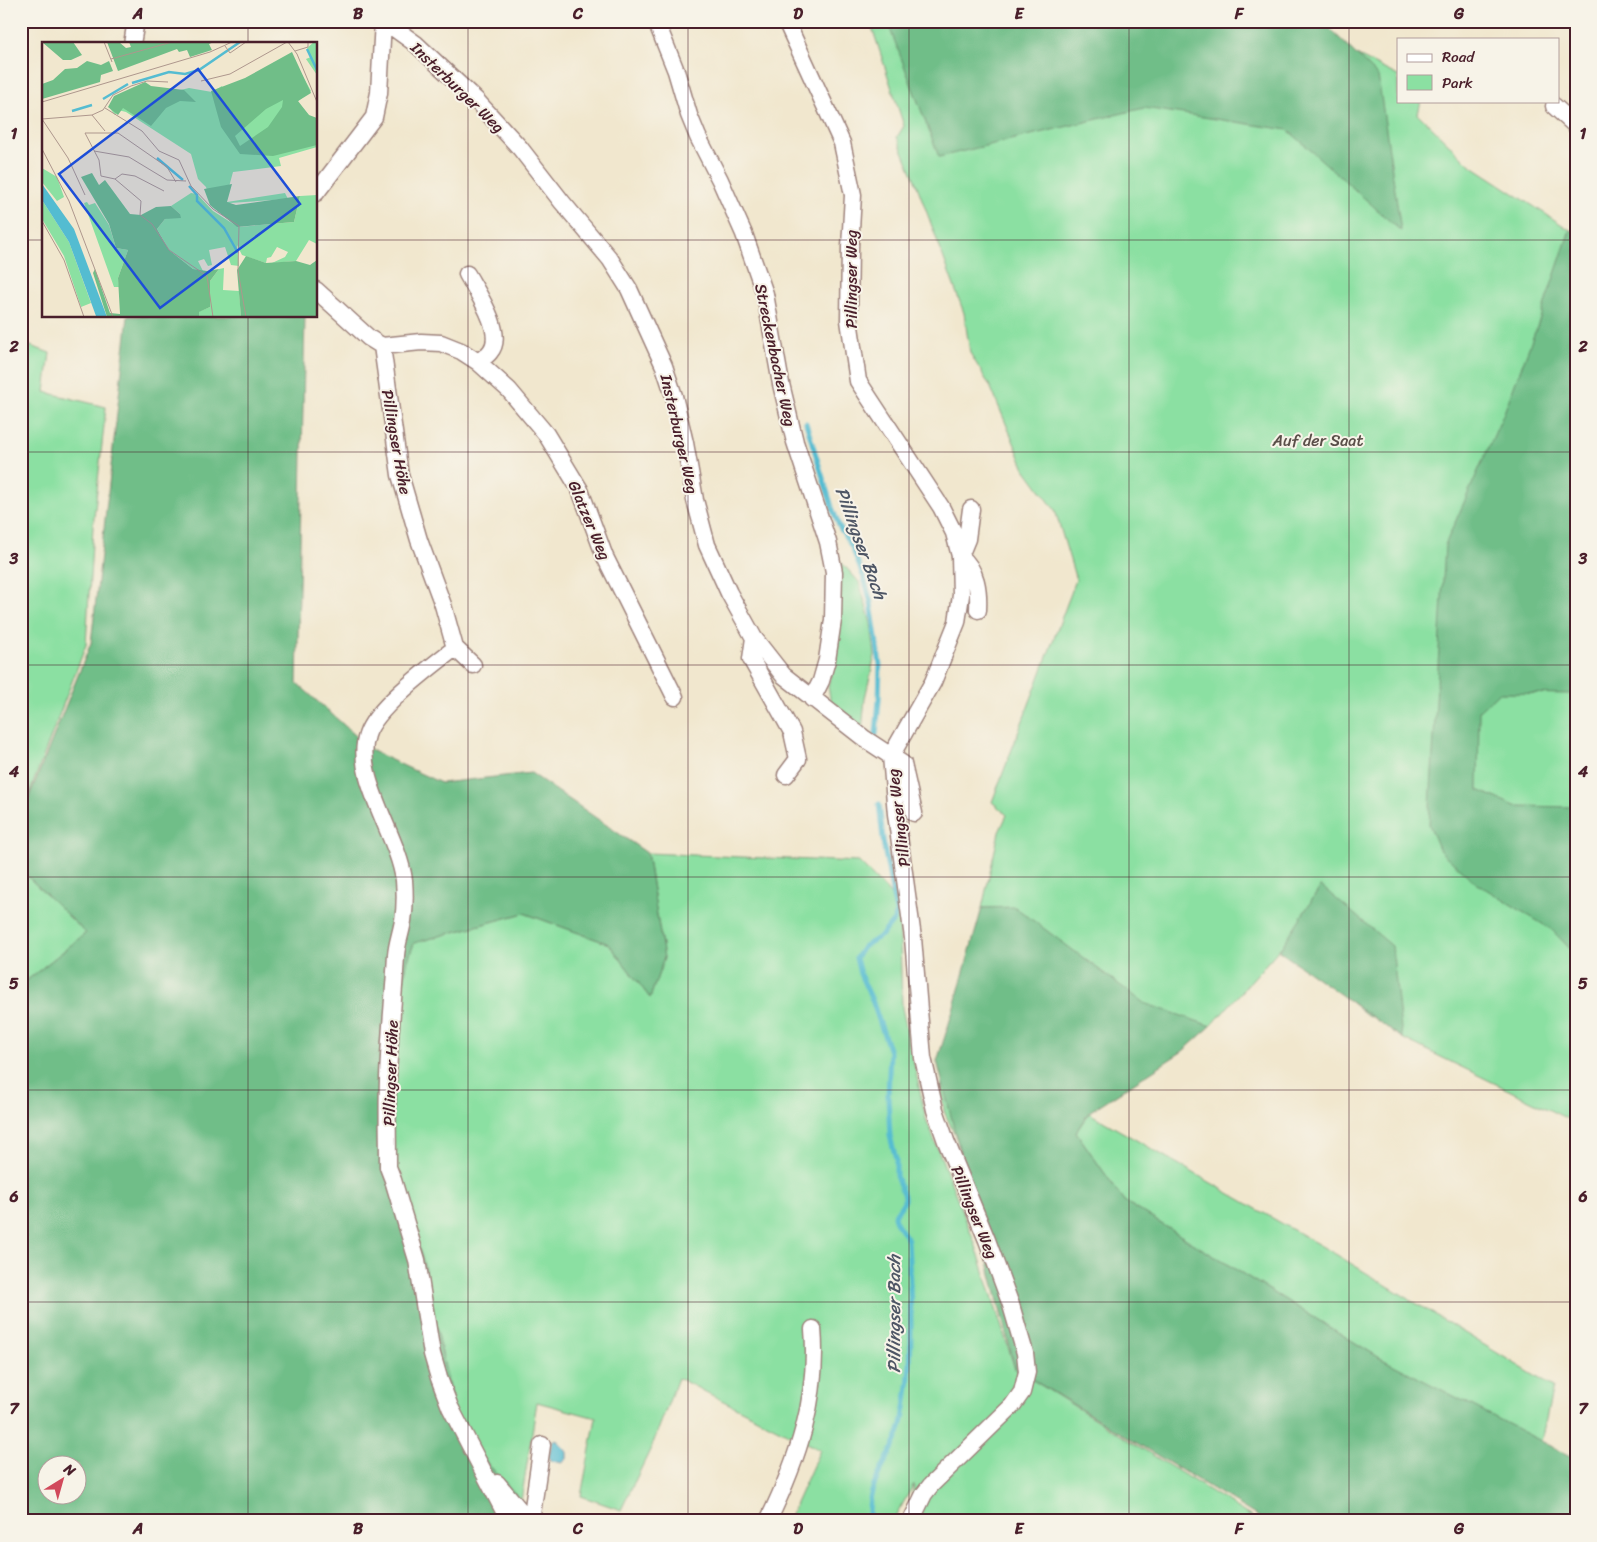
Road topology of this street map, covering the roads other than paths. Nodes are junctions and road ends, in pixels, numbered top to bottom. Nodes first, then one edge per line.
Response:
1 (136, 21) edge
2 (384, 21) edge
3 (656, 21) edge
4 (786, 21) edge
5 (132, 42) edge
6 (1554, 106) dead end
7 (1576, 126) edge
8 (318, 190) edge
9 (467, 274) dead end
10 (318, 292) edge
11 (382, 346) junction
12 (478, 362) junction
13 (971, 509) dead end
14 (960, 556) junction
15 (978, 610) dead end
16 (754, 638) junction
17 (455, 648) junction
18 (473, 665) dead end
19 (675, 697) dead end
20 (812, 699) junction
21 (891, 756) junction
22 (786, 775) dead end
23 (914, 813) dead end
24 (813, 1329) dead end
25 (542, 1445) dead end
26 (478, 1460) junction
27 (509, 1521) edge
28 (530, 1521) edge
29 (768, 1521) edge
30 (911, 1521) edge

1 - 5 street
2 - 8 street
2 - 16 street, Insterburger Weg
3 - 20 street, Streckenbacher Weg
4 - 14 street, Pillingser Weg
6 - 7 street
9 - 12 street
10 - 11 street
11 - 12 street, Glatzer Weg
11 - 17 street, Pillingser Höhe
12 - 19 street, Glatzer Weg
13 - 14 street
14 - 15 street
14 - 21 street, Pillingser Weg
16 - 20 street, Insterburger Weg
16 - 22 street
17 - 18 street
17 - 26 street, Pillingser Höhe
20 - 21 street, Insterburger Weg
21 - 23 street
21 - 30 street, Pillingser Weg
24 - 29 street
25 - 28 street
26 - 27 street, Pillingser Höhe
26 - 28 street

